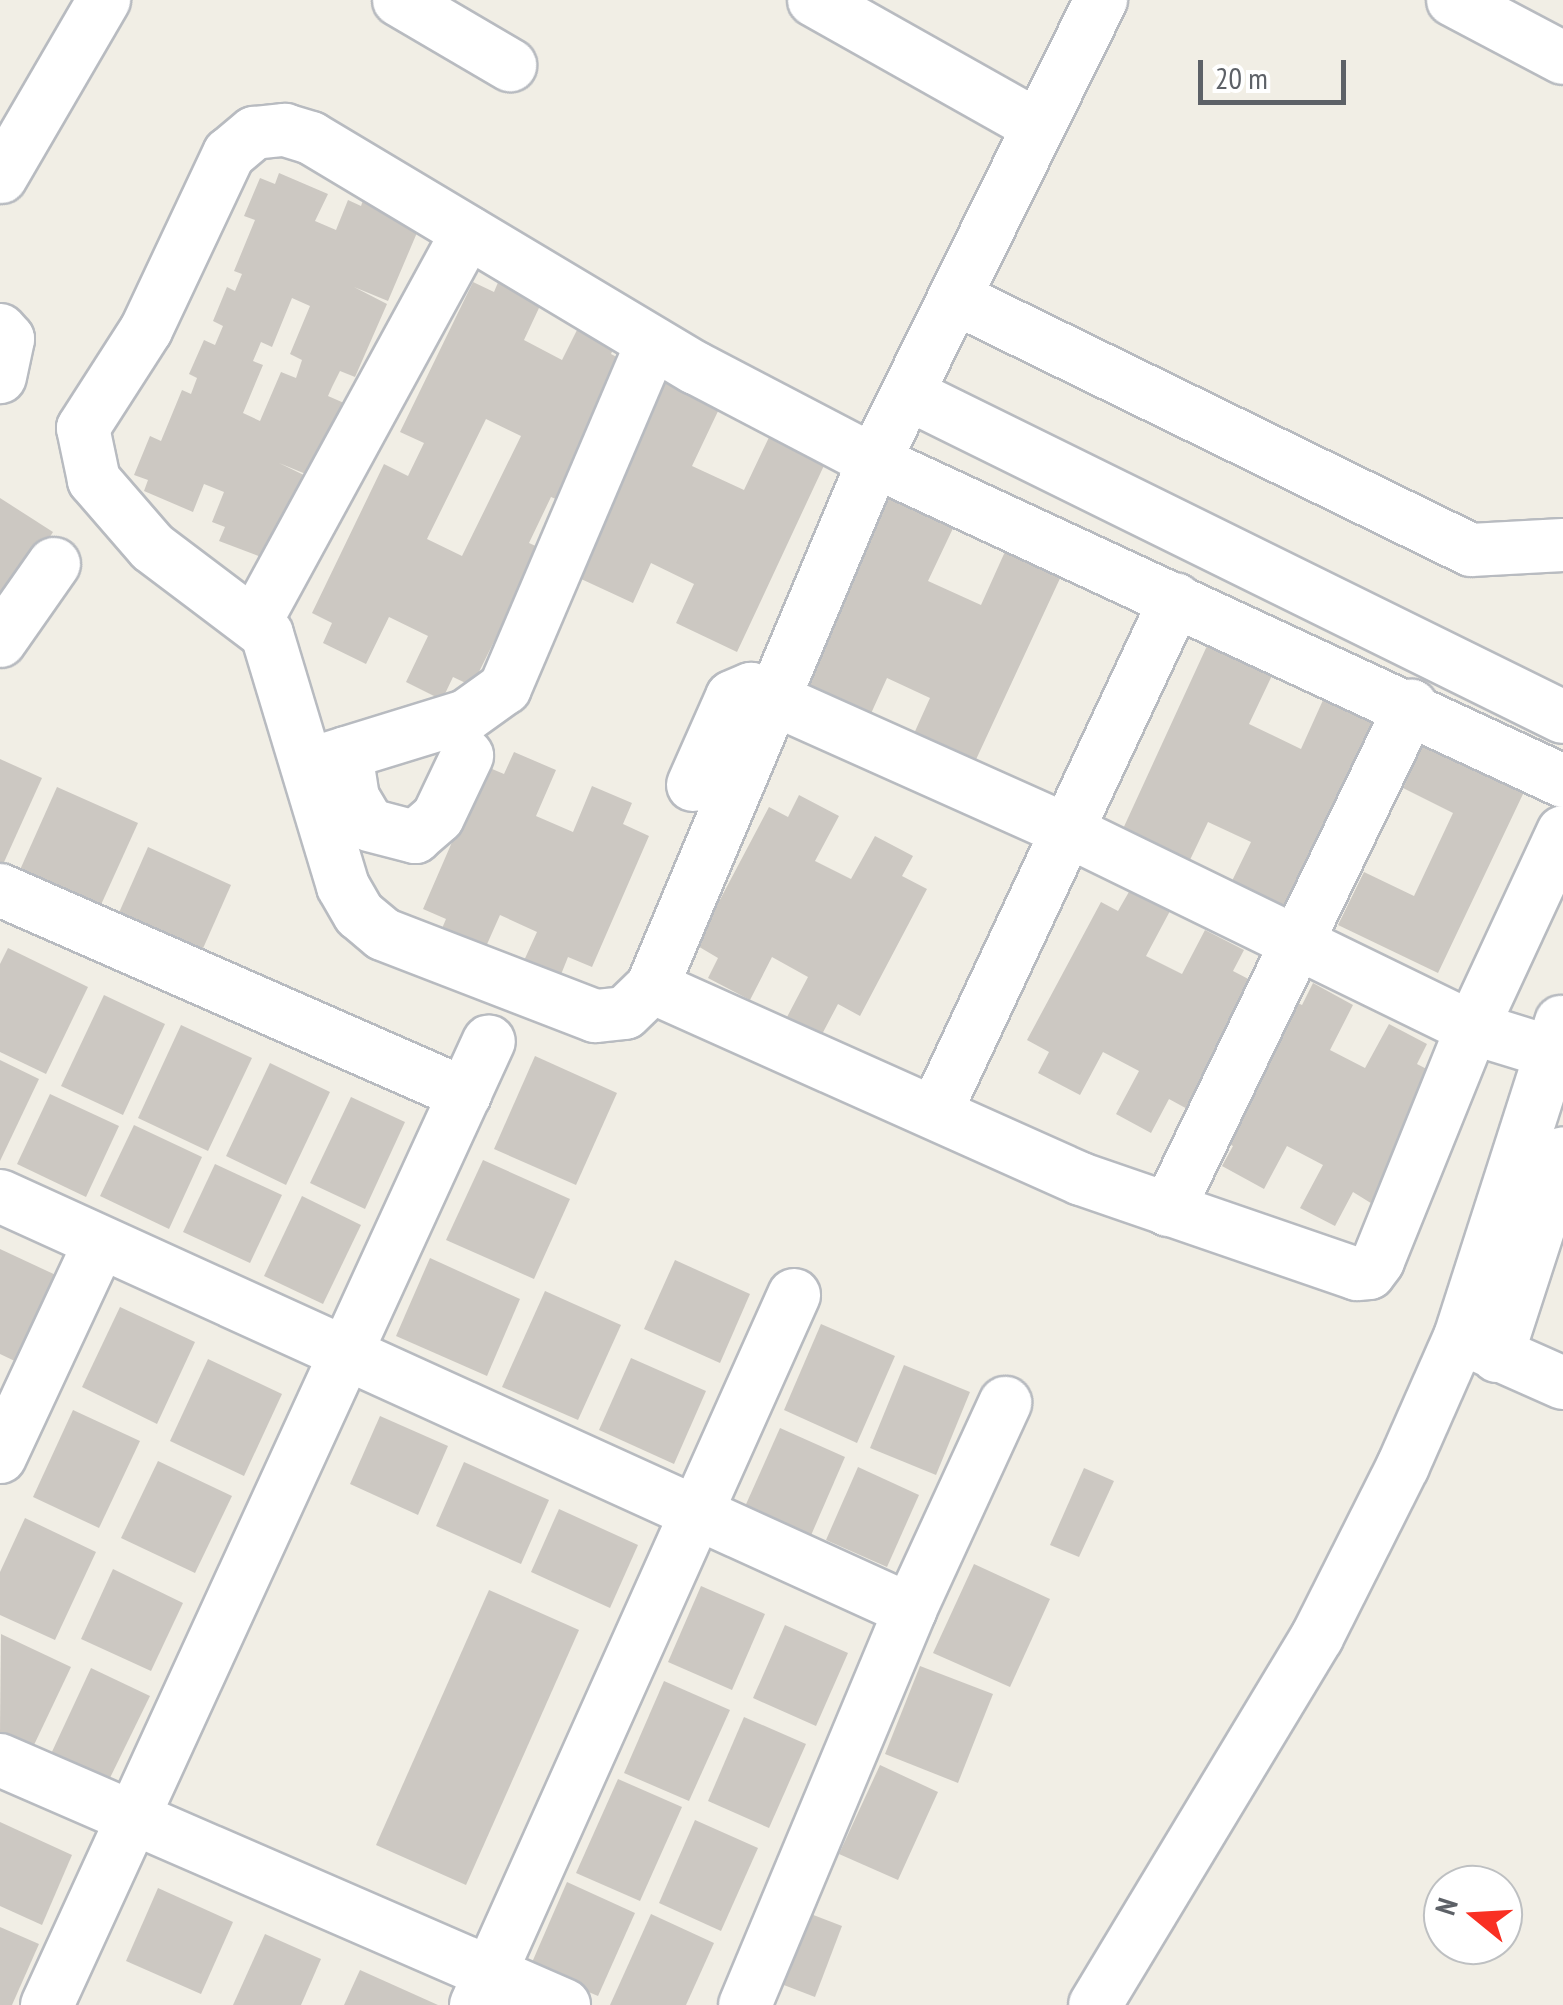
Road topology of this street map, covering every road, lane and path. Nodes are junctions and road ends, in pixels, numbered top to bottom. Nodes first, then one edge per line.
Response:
1 (104, 0) edge
2 (399, 0) edge
3 (814, 0) edge
4 (1101, 0) edge
5 (1453, 0) edge
6 (1563, 58) edge
7 (510, 65) dead end
8 (1038, 126) junction
9 (1, 176) edge
10 (468, 232) junction
11 (955, 298) junction
12 (0, 330) edge
13 (652, 342) junction
14 (0, 376) edge
15 (908, 394) junction
16 (874, 461) junction
17 (1563, 545) edge
18 (54, 564) dead end
19 (1176, 599) junction
20 (255, 622) junction
21 (0, 641) edge
22 (774, 699) junction
23 (1421, 710) junction
24 (1563, 717) edge
25 (467, 756) dead end
26 (327, 759) junction
27 (1563, 781) edge
28 (692, 785) dead end
29 (1378, 812) dead end
30 (1068, 831) junction
31 (1563, 832) edge
32 (0, 890) edge
33 (1297, 942) junction
34 (652, 987) junction
35 (1472, 1028) junction
36 (1558, 1037) edge
37 (490, 1041) dead end
38 (465, 1094) junction
39 (936, 1111) junction
40 (1563, 1153) edge
41 (0, 1196) edge
42 (1168, 1210) junction
43 (100, 1243) junction
44 (794, 1296) dead end
45 (1478, 1347) junction
46 (344, 1355) junction
47 (1563, 1384) edge
48 (1005, 1403) dead end
49 (0, 1457) edge
50 (697, 1513) junction
51 (910, 1610) junction
52 (0, 1760) edge
53 (130, 1816) junction
54 (483, 1988) edge
55 (47, 2005) edge
56 (564, 2005) edge
57 (745, 2005) edge
58 (1095, 2005) edge

1 - 9 street
2 - 7 street
3 - 8 street
4 - 8 street
5 - 6 street
8 - 11 street
10 - 13 street
10 - 20 street
10 - 20 street
11 - 15 street
11 - 17 street
12 - 14 street
13 - 16 street
13 - 26 street
15 - 16 street
15 - 24 street
16 - 19 street
16 - 22 street
18 - 21 street
19 - 23 street
19 - 30 street
20 - 26 street
22 - 28 street
22 - 30 street
22 - 34 street
23 - 27 street
23 - 29 street
23 - 33 street
25 - 26 street
26 - 34 street
30 - 33 street
30 - 39 street
31 - 35 street
32 - 38 street
33 - 35 street
33 - 42 street
34 - 39 street
35 - 36 street
35 - 42 street
36 - 45 street
37 - 38 street
38 - 46 street
39 - 42 street
40 - 45 street
41 - 43 street
43 - 46 street
43 - 49 street
44 - 50 street
45 - 47 street
45 - 58 street
46 - 50 street
46 - 53 street
48 - 51 street
50 - 51 street
50 - 54 street
51 - 57 street
52 - 53 street
53 - 54 street
53 - 55 street
54 - 56 street

